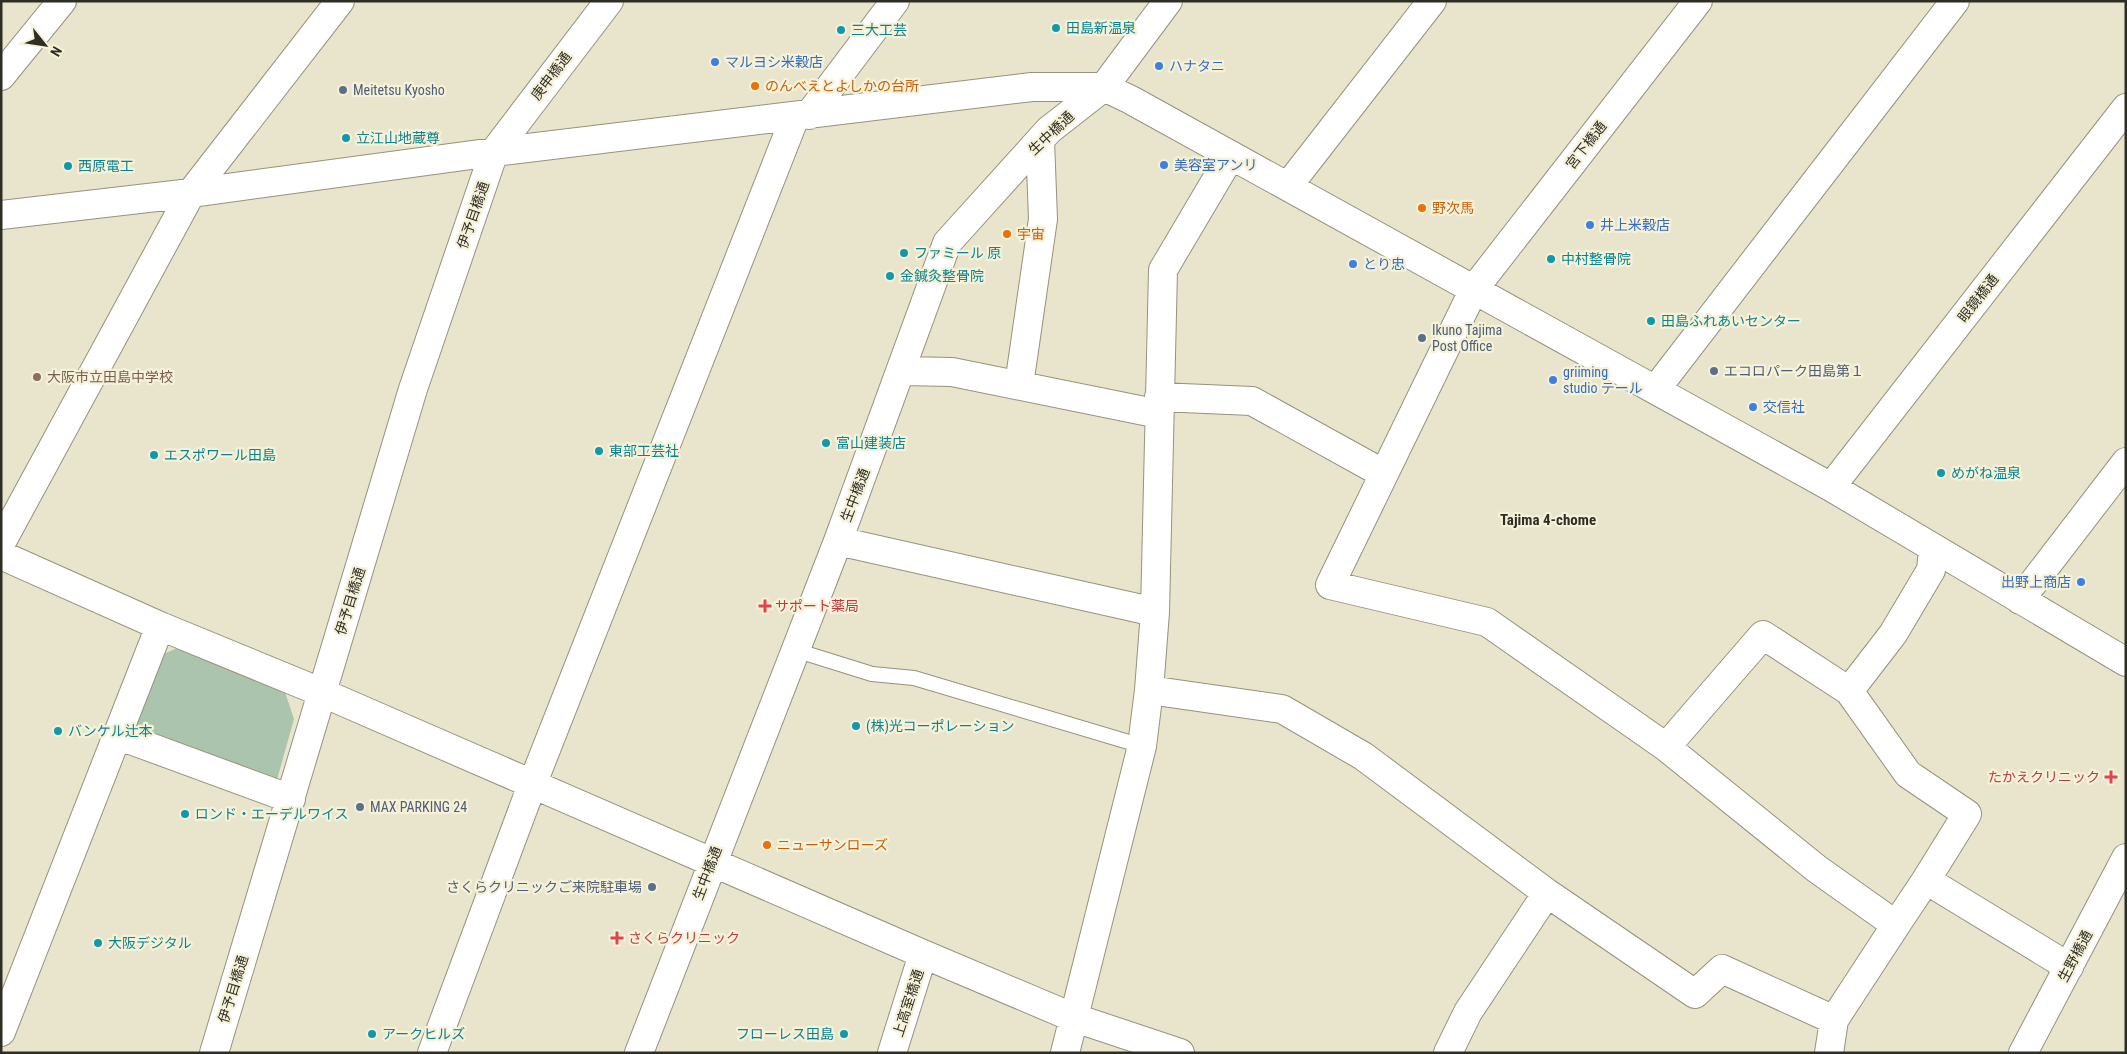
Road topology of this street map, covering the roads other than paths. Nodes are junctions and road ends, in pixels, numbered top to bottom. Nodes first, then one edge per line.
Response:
1 (62, 1) edge
2 (609, 1) edge
3 (895, 1) edge
4 (1168, 1) edge
5 (1432, 1) edge
6 (1698, 1) edge
7 (1955, 1) edge
8 (339, 2) edge
9 (1, 76) edge
10 (1104, 87) junction
11 (2126, 108) edge
12 (802, 116) junction
13 (1040, 140) junction
14 (494, 152) junction
15 (1231, 155) junction
16 (1288, 186) junction
17 (191, 193) junction
18 (1, 215) edge
19 (1474, 289) junction
20 (902, 371) junction
21 (1019, 385) junction
22 (1656, 389) junction
23 (1159, 406) junction
24 (2126, 462) edge
25 (1384, 474) junction
26 (1831, 487) junction
27 (838, 540) junction
28 (1, 542) edge
29 (1933, 548) junction
30 (1, 554) edge
31 (2020, 600) junction
32 (1155, 612) junction
33 (160, 626) junction
34 (795, 650) junction
35 (2126, 662) edge
36 (1149, 690) junction
37 (1849, 691) junction
38 (323, 693) junction
39 (117, 735) junction
40 (1142, 746) junction
41 (1666, 747) junction
42 (532, 785) junction
43 (291, 799) junction
44 (2126, 858) edge
45 (712, 861) junction
46 (1926, 880) junction
47 (1548, 893) junction
48 (1896, 925) junction
49 (923, 954) junction
50 (2069, 967) junction
51 (1072, 1017) junction
52 (1834, 1020) junction
53 (1, 1032) edge
54 (214, 1053) edge
55 (432, 1053) edge
56 (639, 1053) edge
57 (892, 1053) edge
58 (1065, 1053) edge
59 (1180, 1053) edge
60 (1448, 1053) edge
61 (1829, 1053) edge
62 (2023, 1053) edge

1 - 9 street
2 - 14 street, 庚申橋通
3 - 12 street
4 - 10 street, 生中橋通
5 - 16 street
6 - 19 street, 宮下橋通
7 - 22 street
8 - 17 street
10 - 12 street
10 - 13 street, 生中橋通
10 - 15 street
11 - 26 street, 眼鏡橋通
12 - 14 street
12 - 42 street
13 - 20 street, 生中橋通
13 - 21 street
14 - 17 street
14 - 38 street, 伊予目橋通
15 - 16 street
15 - 23 street
16 - 19 street
17 - 18 street
17 - 28 street
19 - 22 street
19 - 25 street, 宮下橋通
20 - 21 street
20 - 27 street, 生中橋通
21 - 23 street
22 - 26 street
23 - 25 street
23 - 32 street
24 - 31 street
25 - 41 street, 宮下橋通
26 - 29 street
27 - 32 street
27 - 34 street, 生中橋通
29 - 31 street
29 - 37 street
30 - 33 street
31 - 35 street
32 - 36 street
33 - 38 street
33 - 39 street
34 - 40 lane
34 - 45 street, 生中橋通
36 - 40 street
36 - 47 street
37 - 41 street
37 - 46 street
38 - 42 street
38 - 43 street, 伊予目橋通
39 - 43 street
39 - 53 street
40 - 51 street
41 - 48 street
42 - 45 street
42 - 55 street
43 - 54 street, 伊予目橋通
44 - 50 street, 生野橋通
45 - 49 street
45 - 56 street, 生中橋通
46 - 48 street
46 - 50 street
47 - 52 street
47 - 60 street
48 - 52 street
49 - 51 street
49 - 57 street, 上高室橋通
50 - 62 street, 生野橋通
51 - 58 street
51 - 59 street
52 - 61 street

